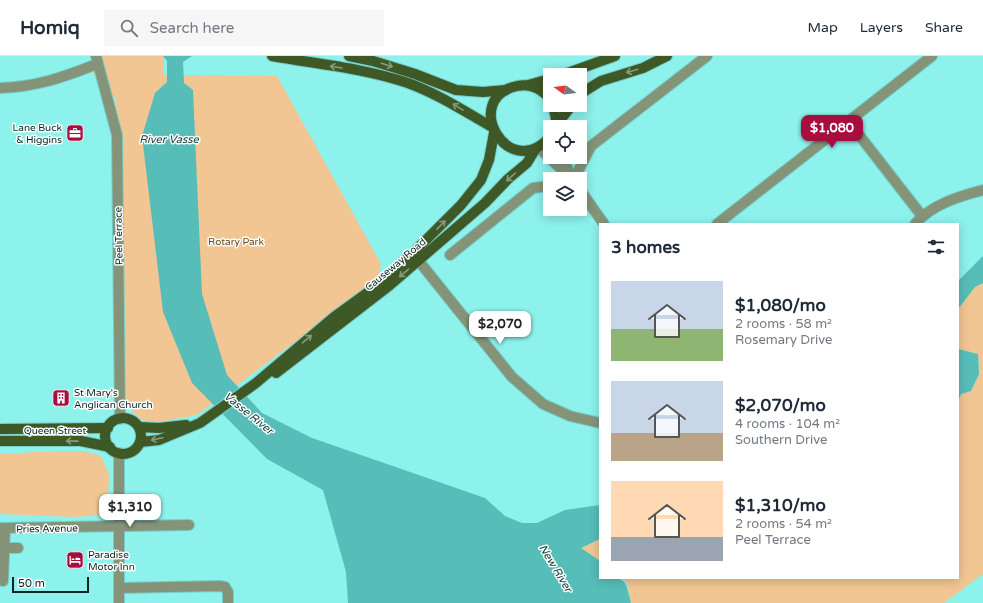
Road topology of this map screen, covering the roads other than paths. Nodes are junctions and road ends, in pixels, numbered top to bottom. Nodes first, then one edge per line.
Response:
1 (272, 56) edge
2 (349, 56) edge
3 (615, 56) edge
4 (667, 56) edge
5 (707, 56) edge
6 (932, 56) edge
7 (96, 60) edge
8 (582, 68) edge
9 (543, 81) edge
10 (528, 85) junction
11 (0, 88) edge
12 (506, 90) junction
13 (587, 90) edge
14 (543, 93) edge
15 (567, 112) edge
16 (560, 120) edge
17 (849, 122) junction
18 (493, 130) junction
19 (543, 142) edge
20 (537, 148) junction
21 (564, 172) edge
22 (574, 172) edge
23 (543, 187) edge
24 (983, 190) edge
25 (587, 200) edge
26 (922, 216) junction
27 (603, 223) edge
28 (719, 223) edge
29 (916, 223) edge
30 (450, 255) dead end
31 (416, 256) junction
32 (120, 418) junction
33 (200, 423) junction
34 (599, 423) edge
35 (138, 427) junction
36 (0, 428) edge
37 (108, 428) junction
38 (0, 441) edge
39 (140, 442) junction
40 (110, 448) junction
41 (119, 453) junction
42 (189, 525) dead end
43 (119, 526) junction
44 (2, 528) edge
45 (5, 548) junction
46 (18, 548) dead end
47 (3, 581) dead end
48 (119, 588) junction
49 (119, 603) edge
50 (228, 603) edge

18 -> 1 main road
2 -> 12 main road
3 - 8 main road
4 -> 13 main road
5 - 22 street
6 - 17 street
7 - 11 street
7 - 32 street, Peel Terrace
9 - 10 main road
10 - 12 main road
10 - 14 main road
12 - 18 main road, Causeway Road
15 - 16 main road
17 - 26 street
17 - 28 street
18 - 20 main road
31 -> 18 main road, Causeway Road
19 - 20 main road, Causeway Road
20 - 21 street
20 -> 31 main road, Causeway Road
23 - 30 street
24 - 26 street
25 - 27 street
26 - 29 street
31 - 33 main road, Causeway Road
31 - 34 street
32 - 35 main road
32 - 37 main road
33 - 35 main road, Causeway Road
33 -> 39 main road, Causeway Road
35 - 39 main road
36 - 37 main road, Queen Street
37 - 40 main road
40 -> 38 main road, Queen Street
39 - 41 main road
40 - 41 main road
41 - 43 street
42 - 43 street, Pries Avenue
43 - 44 street, Pries Avenue
43 - 48 street
44 - 45 street
45 - 46 street
45 - 47 street
48 - 49 street
48 - 50 street

